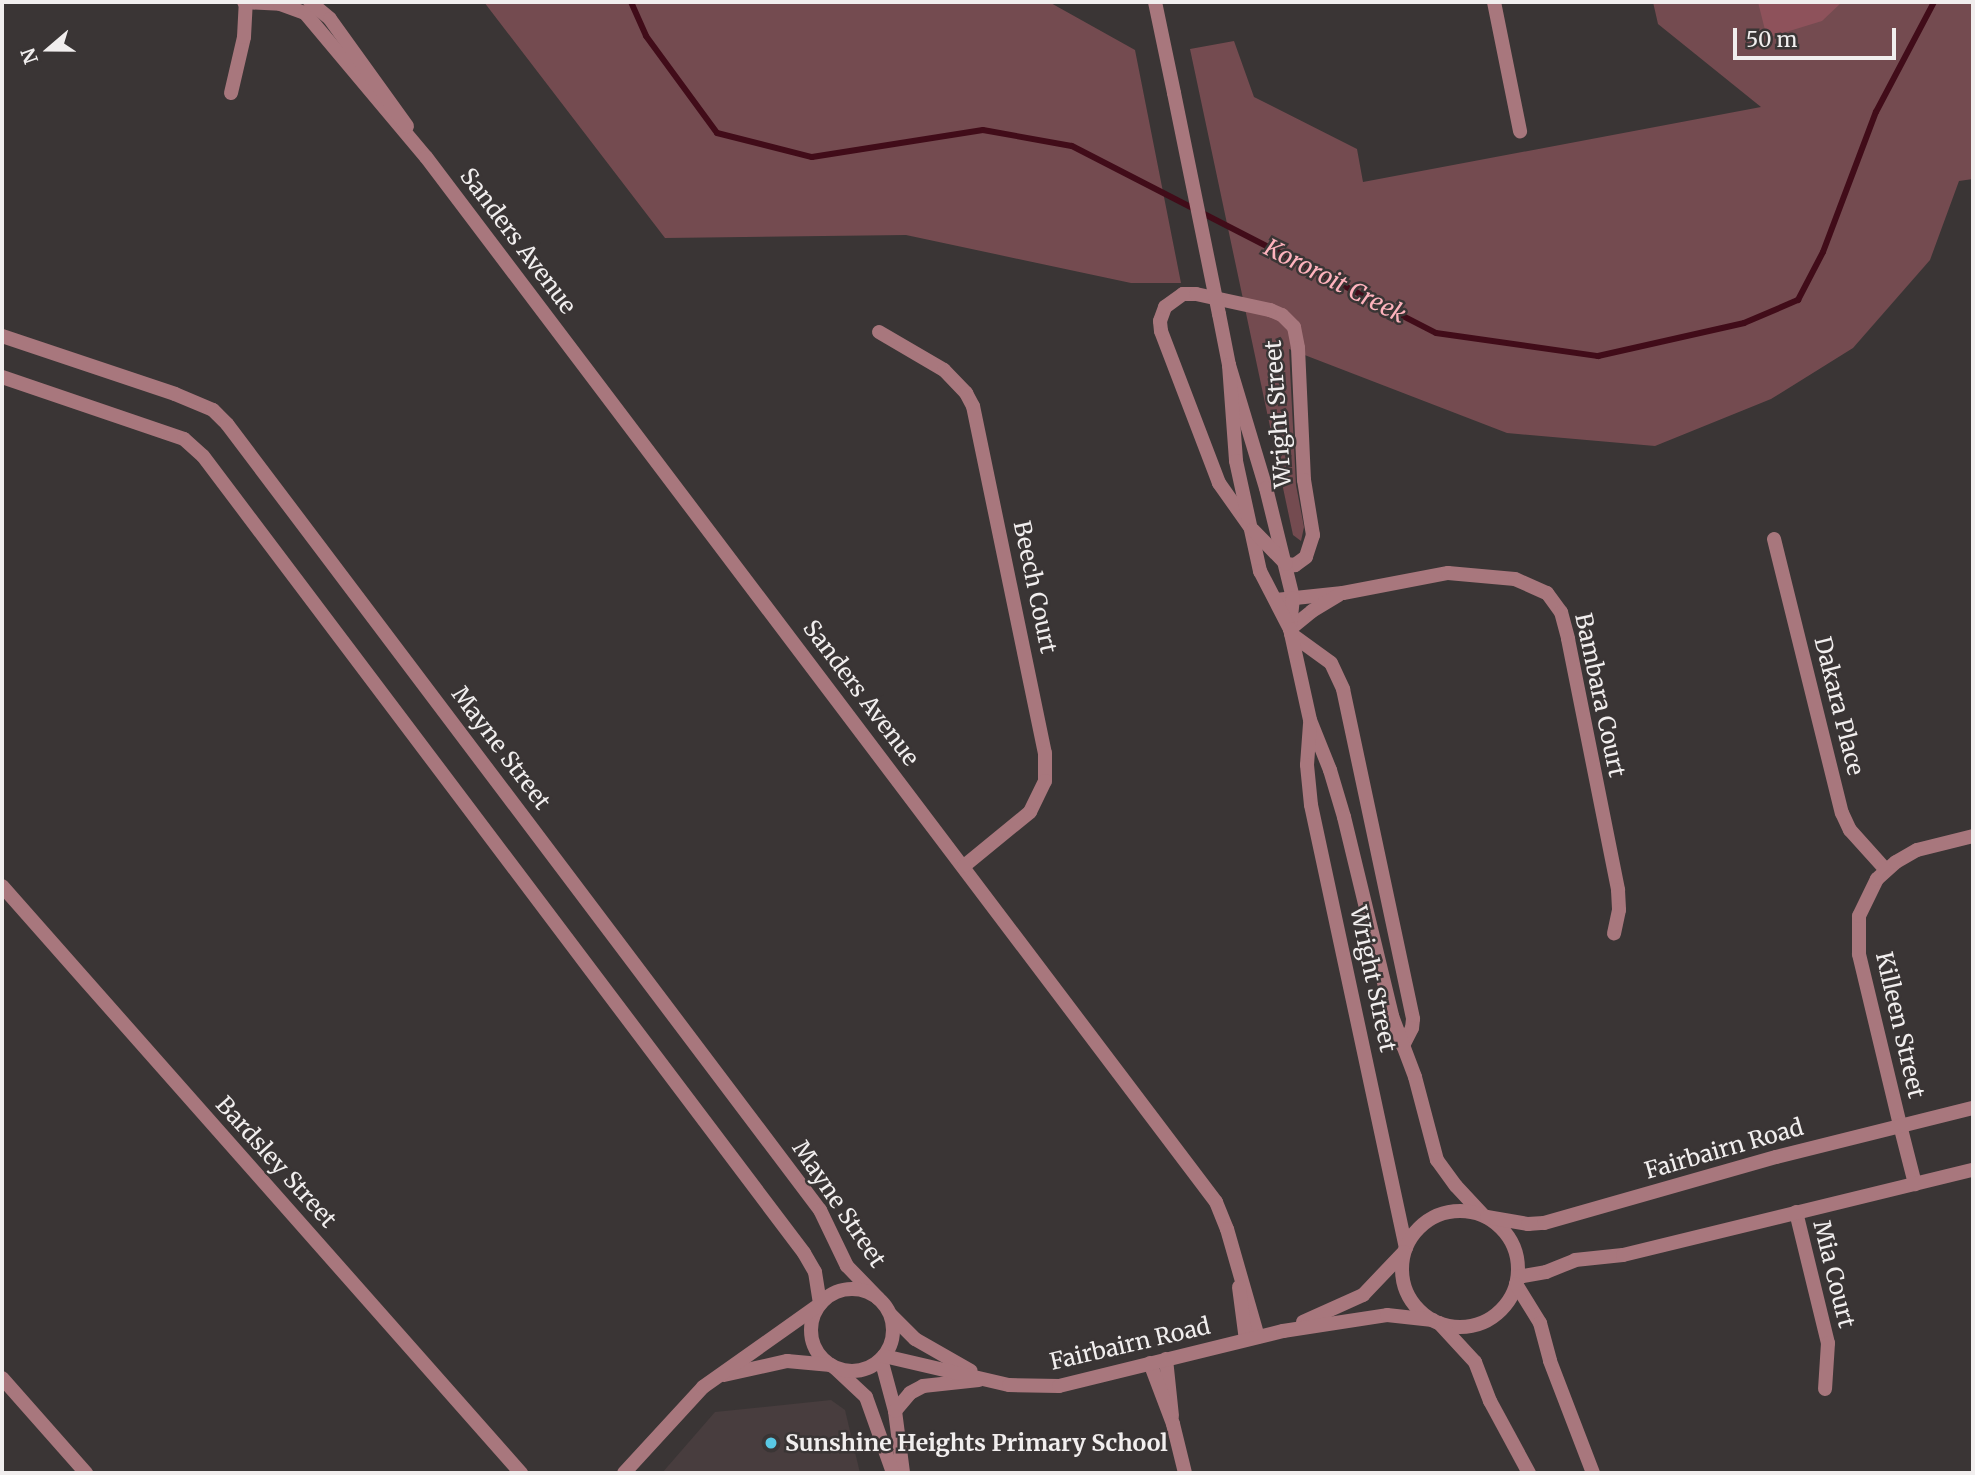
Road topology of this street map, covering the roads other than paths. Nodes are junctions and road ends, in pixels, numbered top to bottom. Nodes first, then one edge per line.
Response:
1 (245, 2) edge
2 (310, 2) edge
3 (1155, 2) edge
4 (1494, 2) edge
5 (231, 93) dead end
6 (1520, 131) dead end
7 (426, 157) junction
8 (879, 332) dead end
9 (2, 336) edge
10 (1229, 366) junction
11 (2, 377) edge
12 (1250, 527) junction
13 (1774, 539) dead end
14 (1286, 564) junction
15 (1343, 593) junction
16 (1293, 598) junction
17 (1276, 600) junction
18 (1291, 632) junction
19 (1310, 720) junction
20 (1973, 836) edge
21 (964, 866) junction
22 (1886, 870) junction
23 (2, 886) edge
24 (1614, 933) dead end
25 (1403, 1046) junction
26 (1973, 1108) edge
27 (1900, 1125) junction
28 (1973, 1170) edge
29 (1915, 1184) junction
30 (1796, 1212) junction
31 (1485, 1216) junction
32 (1405, 1250) junction
33 (1517, 1281) junction
34 (878, 1298) junction
35 (819, 1304) junction
36 (890, 1313) junction
37 (1436, 1322) junction
38 (1283, 1331) junction
39 (1252, 1338) junction
40 (883, 1357) junction
41 (1166, 1359) junction
42 (1150, 1363) junction
43 (833, 1367) junction
44 (2, 1378) edge
45 (712, 1378) junction
46 (988, 1380) junction
47 (1825, 1389) dead end
48 (895, 1411) junction
49 (1173, 1424) junction
50 (520, 1471) edge
51 (86, 1473) edge
52 (624, 1473) edge
53 (892, 1473) edge
54 (903, 1473) edge
55 (1185, 1473) edge
56 (1529, 1473) edge
57 (1593, 1473) edge

1 - 5 street
1 - 7 street, Sanders Avenue
2 - 7 street, Sanders Avenue
3 - 10 street, Wright Street, bridge
4 - 6 street
7 - 21 street, Sanders Avenue
8 - 21 street, Beech Court
9 - 34 street, Mayne Street
10 - 12 street, Wright Street
10 - 14 street, Wright Street
11 - 35 street
12 - 14 street
12 - 14 street, Wright Street
12 - 17 street, Wright Street
13 - 22 street, Dakara Place
14 - 16 street, Wright Street
15 - 16 street, Bambara Court
15 - 18 street, Bambara Court
15 - 24 street, Bambara Court
16 - 17 street, Bambara Court
16 - 18 street, Wright Street
17 - 18 street, Wright Street
18 - 19 street, Wright Street
18 - 25 street, Wright Street
19 - 25 street, Wright Street
19 - 32 street, Wright Street
20 - 22 street, Killeen Street
21 - 39 street, Sanders Avenue
22 - 27 street, Killeen Street
23 - 50 street, Bardsley Street
25 - 31 street, Wright Street
26 - 27 street, Fairbairn Road
27 - 29 street, Killeen Street
27 - 31 street, Fairbairn Road
28 - 29 street
29 - 30 street
30 - 33 street
30 - 47 street, Mia Court
31 - 32 street
31 - 33 street
32 - 37 street
32 - 38 street, Fairbairn Road
33 - 37 street
33 - 57 street
34 - 35 street
34 - 36 street
35 - 43 street
35 - 45 street
36 - 40 street
36 - 46 street, Fairbairn Road
37 - 38 street, Fairbairn Road
37 - 56 street
38 - 39 street, Fairbairn Road
39 - 41 street, Fairbairn Road
40 - 43 street
40 - 46 street, Fairbairn Road
40 - 48 street
41 - 42 street, Fairbairn Road
41 - 49 street
42 - 46 street, Fairbairn Road
42 - 49 street
43 - 45 street
43 - 53 street
44 - 51 street
45 - 52 street
46 - 48 street, Fairbairn Road
48 - 54 street
49 - 55 street

